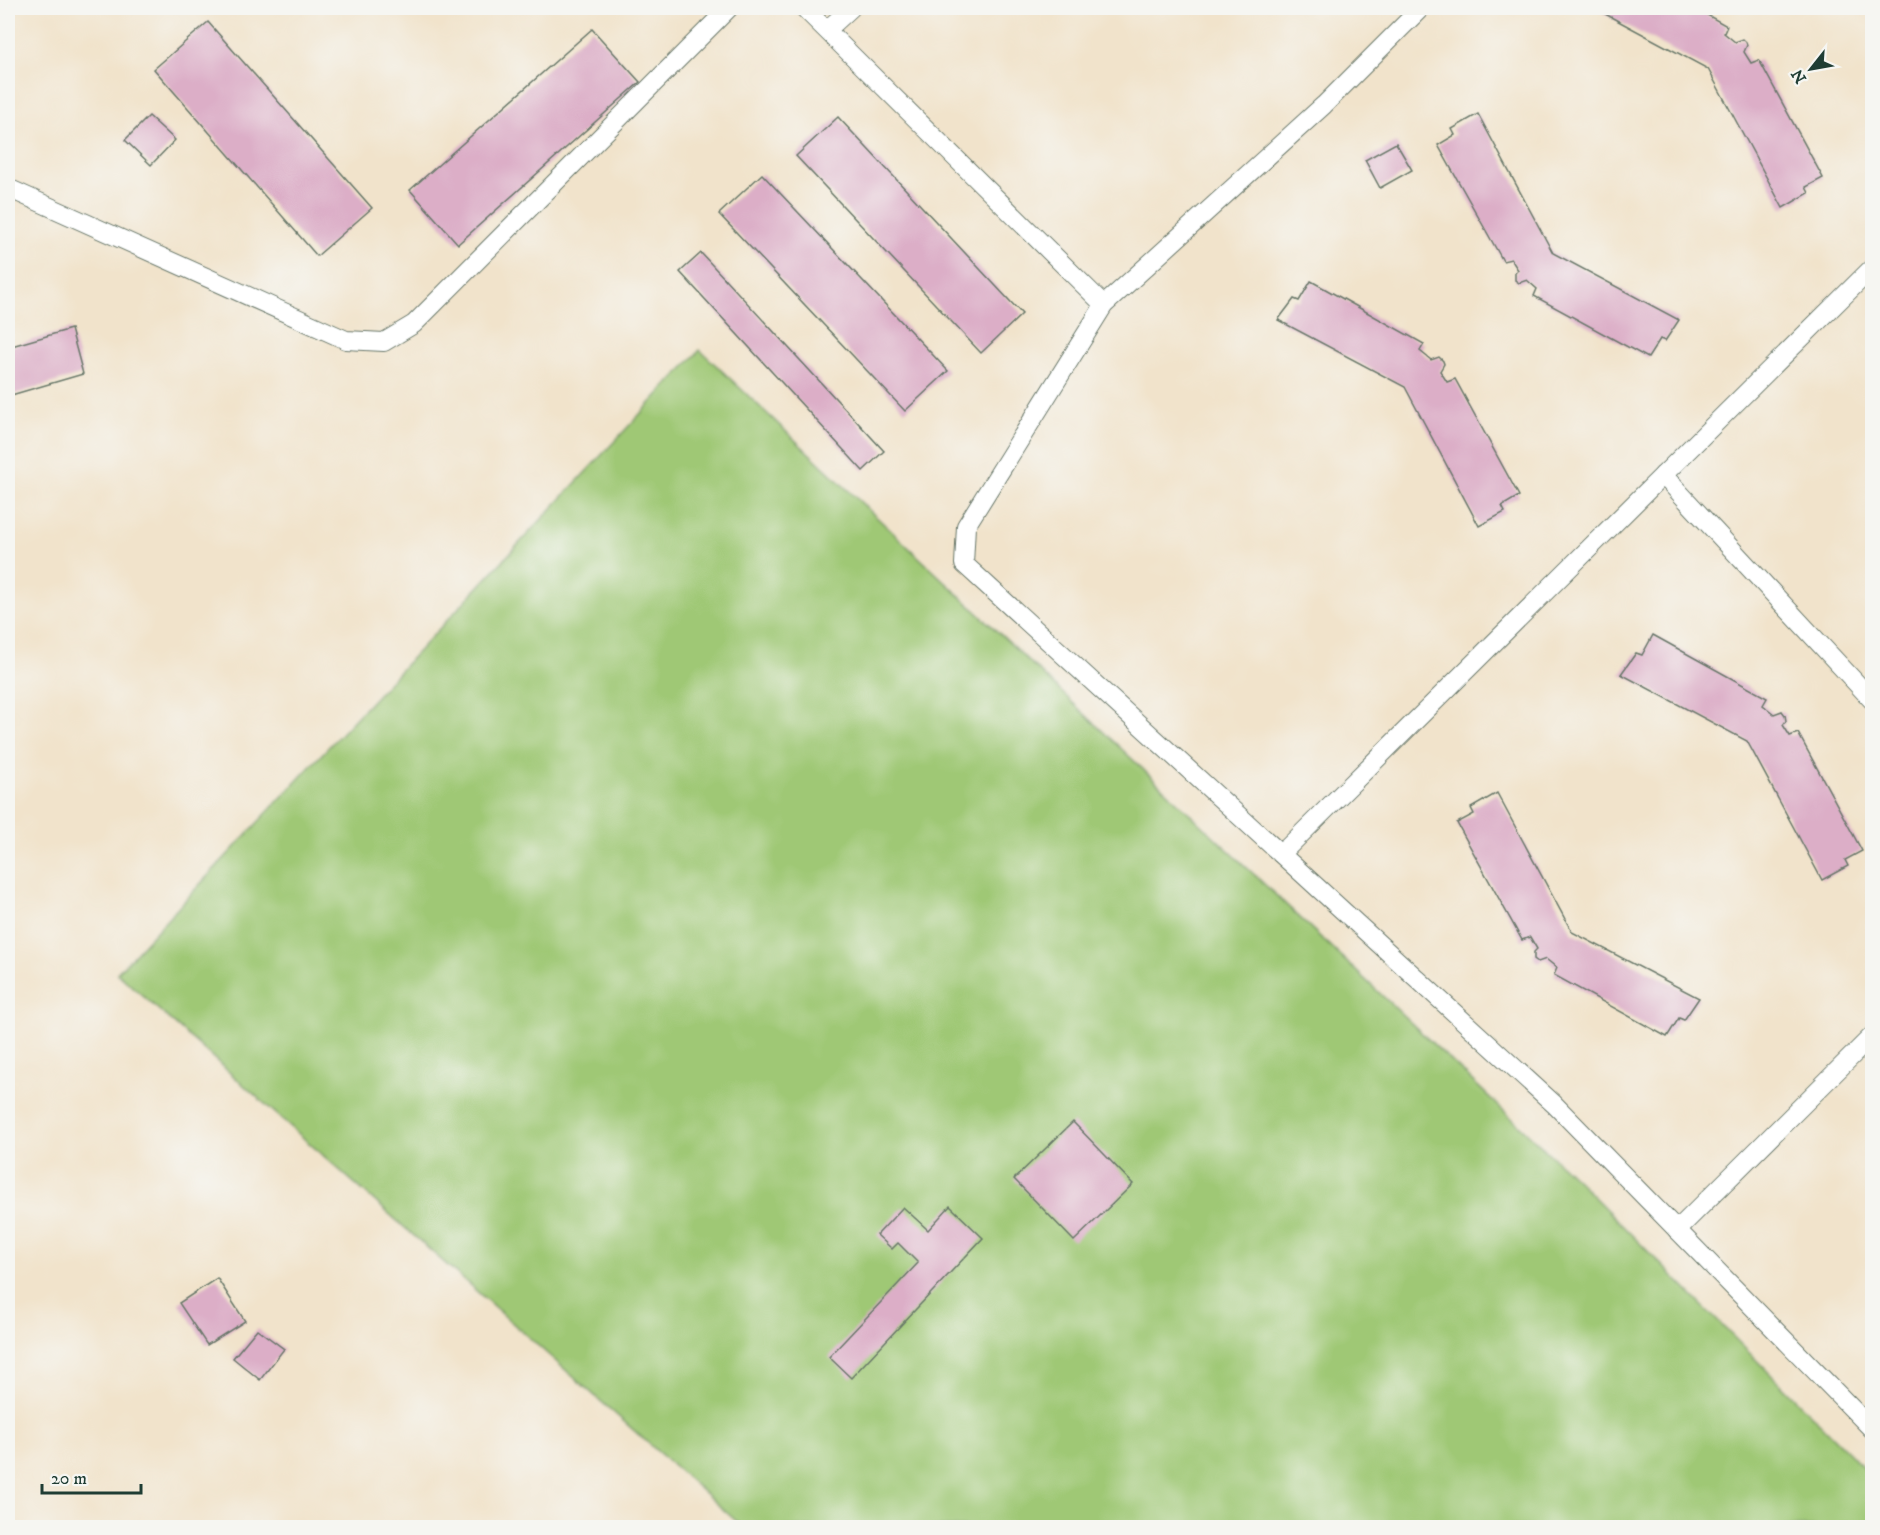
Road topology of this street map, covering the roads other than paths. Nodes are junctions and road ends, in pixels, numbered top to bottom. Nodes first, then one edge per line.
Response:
1 (729, 8) edge
2 (804, 8) edge
3 (851, 8) edge
4 (1421, 8) edge
5 (827, 30) junction
6 (8, 188) edge
7 (1872, 268) edge
8 (1104, 304) junction
9 (1663, 475) junction
10 (1872, 700) edge
11 (1281, 854) junction
12 (1872, 1036) edge
13 (1677, 1230) junction
14 (1872, 1429) edge

1 - 6 lane
2 - 5 lane
3 - 5 lane
4 - 8 lane
5 - 8 lane
7 - 9 lane
8 - 11 lane
9 - 10 lane
9 - 11 lane
11 - 13 lane
12 - 13 lane
13 - 14 lane

